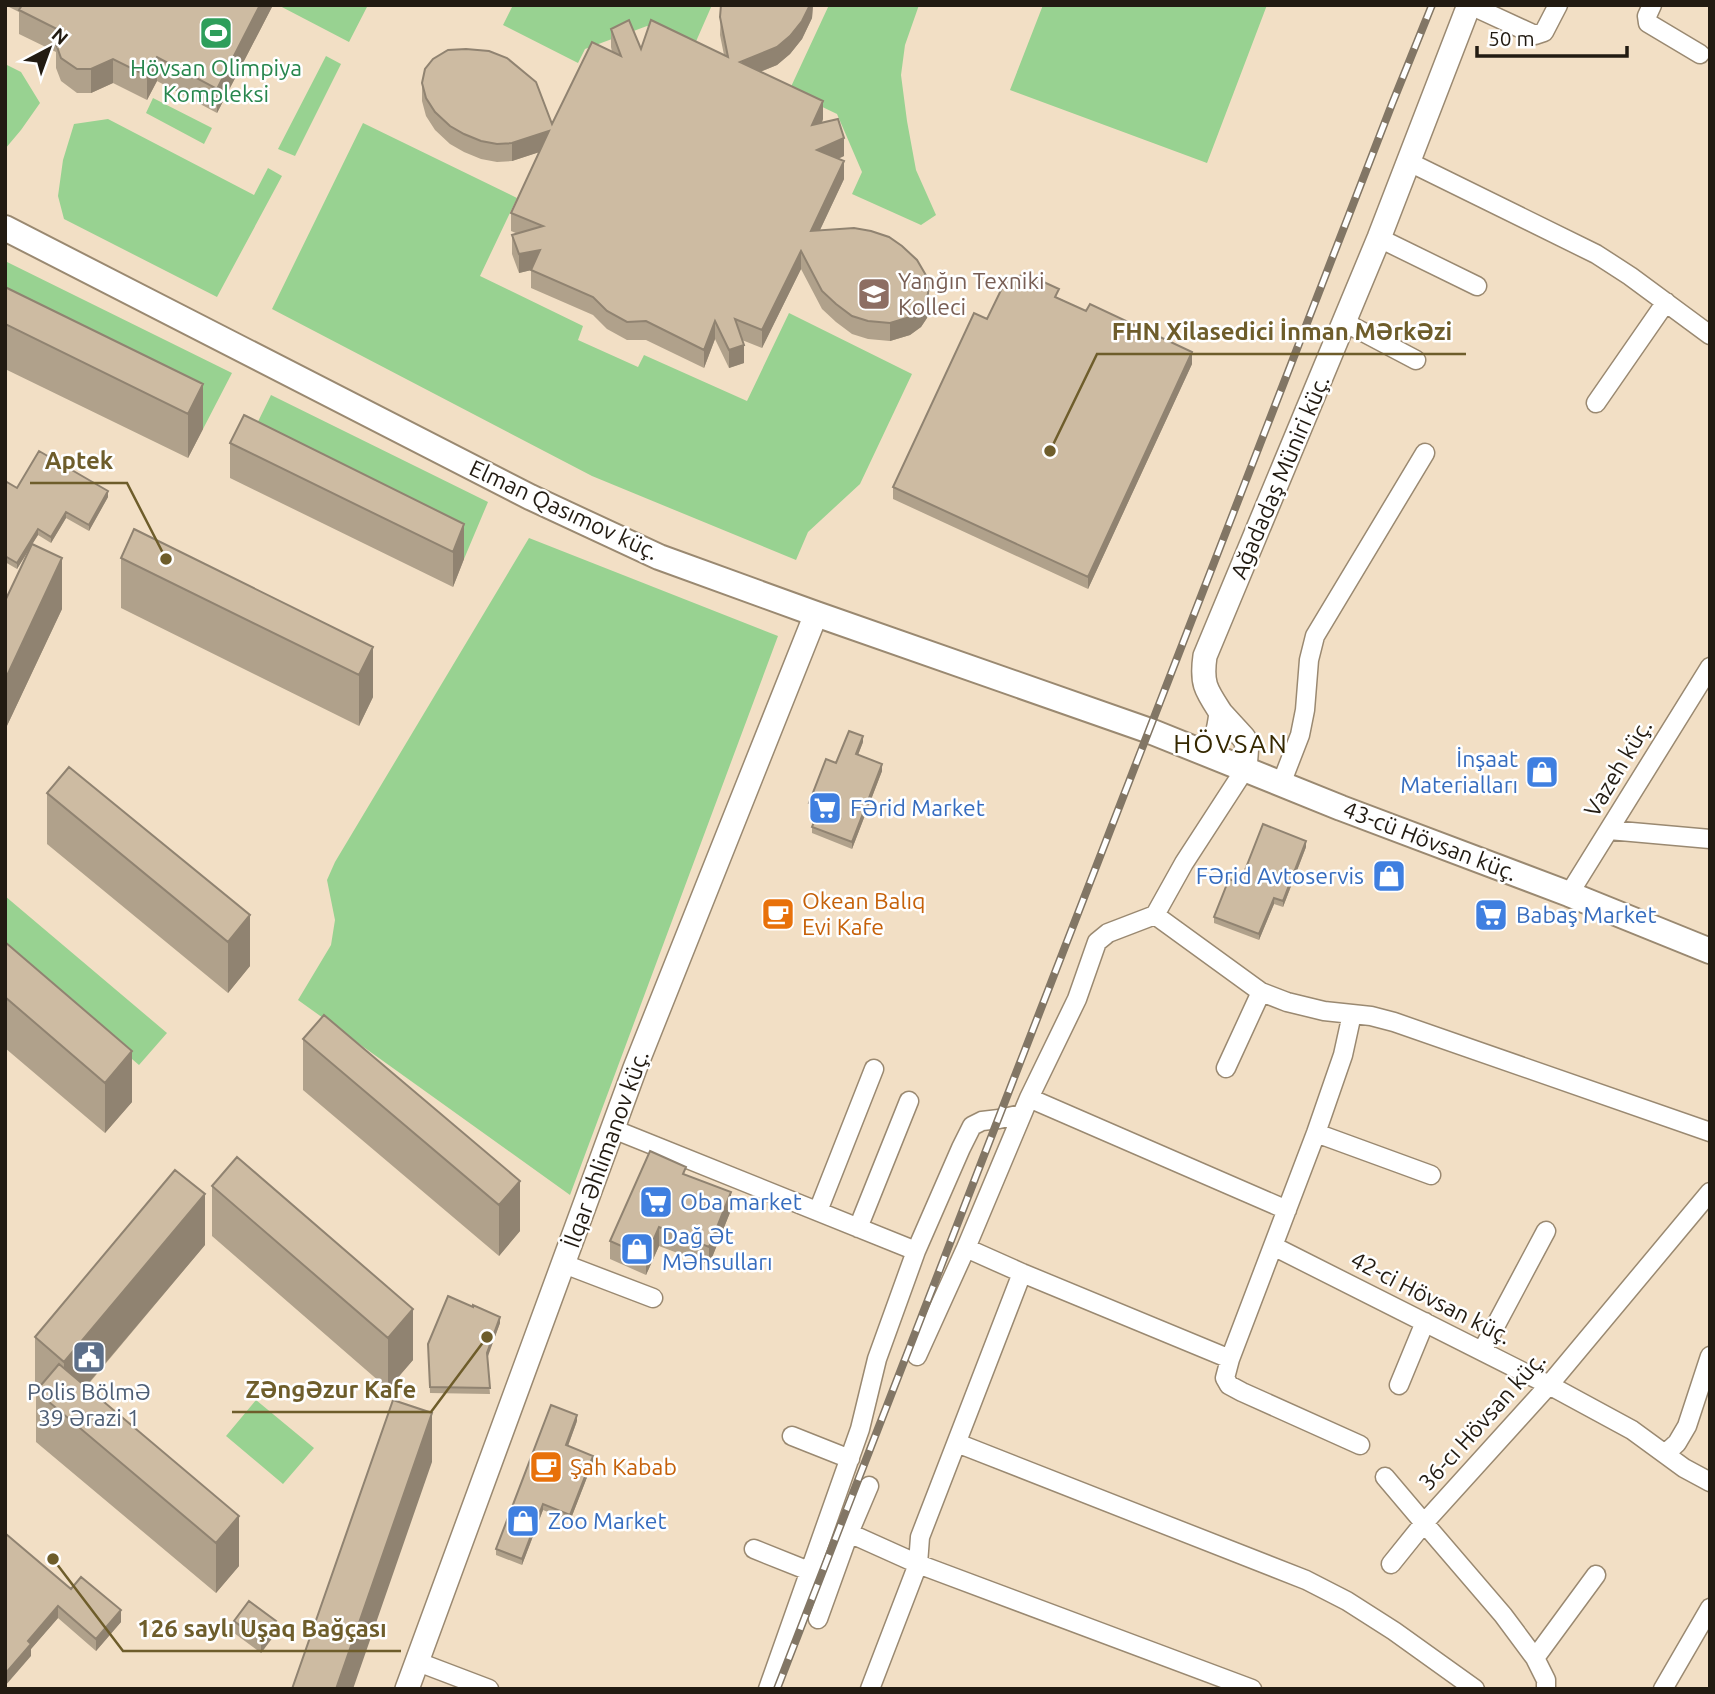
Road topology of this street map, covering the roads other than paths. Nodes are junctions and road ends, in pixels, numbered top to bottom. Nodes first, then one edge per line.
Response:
1 (1470, 5) edge
2 (1558, 5) edge
3 (1652, 5) edge
4 (1700, 54) dead end
5 (1409, 162) junction
6 (5, 228) edge
7 (1379, 238) junction
8 (1477, 286) dead end
9 (1666, 302) junction
10 (1344, 322) junction
11 (1710, 335) edge
12 (1416, 360) dead end
13 (1596, 403) dead end
14 (1424, 453) dead end
15 (816, 614) junction
16 (1710, 667) edge
17 (1221, 713) junction
18 (1150, 731) joint
19 (1200, 751) junction
20 (1245, 769) junction
21 (1281, 784) junction
22 (1609, 830) junction
23 (1710, 839) edge
24 (1569, 894) junction
25 (1155, 915) junction
26 (1710, 951) edge
27 (1261, 992) junction
28 (1352, 1014) junction
29 (1226, 1068) dead end
30 (874, 1069) dead end
31 (909, 1101) dead end
32 (1026, 1106) junction
33 (613, 1129) junction
34 (1710, 1132) edge
35 (1316, 1133) junction
36 (1431, 1175) dead end
37 (1710, 1192) edge
38 (1287, 1210) junction
39 (818, 1211) junction
40 (858, 1228) junction
41 (1546, 1231) dead end
42 (1273, 1246) junction
43 (966, 1248) junction
44 (916, 1251) junction
45 (564, 1264) junction
46 (1021, 1273) junction
47 (653, 1298) dead end
48 (1425, 1322) junction
49 (1482, 1351) junction
50 (917, 1356) dead end
51 (1710, 1356) edge
52 (1230, 1359) junction
53 (1399, 1385) dead end
54 (1549, 1385) junction
55 (792, 1436) dead end
56 (957, 1443) junction
57 (1360, 1445) dead end
58 (1665, 1454) junction
59 (850, 1458) junction
60 (1385, 1477) dead end
61 (1710, 1482) edge
62 (869, 1486) dead end
63 (1424, 1523) junction
64 (849, 1533) junction
65 (754, 1549) dead end
66 (918, 1564) junction
67 (1391, 1564) dead end
68 (809, 1571) junction
69 (1596, 1575) dead end
70 (1710, 1608) edge
71 (818, 1619) dead end
72 (1535, 1658) junction
73 (418, 1662) junction
74 (875, 1687) edge
75 (407, 1689) edge
76 (489, 1689) edge
77 (768, 1689) edge
78 (1252, 1689) edge
79 (1475, 1689) edge
80 (1546, 1689) edge
81 (1663, 1689) edge

1 - 2 street
1 - 5 street, Ağadadaş Müniri küç.
3 - 4 street
5 - 7 street, Ağadadaş Müniri küç.
5 - 9 street
6 - 15 main road, Elman Qasımov küç.
7 - 8 street
7 - 10 street, Ağadadaş Müniri küç.
9 - 11 street
9 - 13 street
10 - 12 street
10 - 17 street, Ağadadaş Müniri küç.
14 - 21 street
15 - 18 main road, Elman Qasımov küç.
15 - 33 street, İlqar Əhlimanov küç.
16 - 22 street, Vazeh küç.
17 - 19 street
17 - 20 street, Ağadadaş Müniri küç.
18 - 19 main road, 43-cü Hövsan küç.
19 - 20 main road, 43-cü Hövsan küç.
20 - 21 main road, 43-cü Hövsan küç.
20 - 25 street
21 - 24 main road, 43-cü Hövsan küç.
22 - 23 street
22 - 24 street, Vazeh küç.
24 - 26 main road, 43-cü Hövsan küç.
25 - 27 street
25 - 32 street
27 - 28 street
27 - 29 street
28 - 34 street
28 - 35 street
30 - 39 street
31 - 40 street
32 - 38 street
32 - 43 street
32 - 44 street
33 - 39 street
33 - 45 street, İlqar Əhlimanov küç.
35 - 36 street
35 - 38 street
37 - 54 street, 36-cı Hövsan küç.
38 - 42 street
39 - 40 street
40 - 44 street
41 - 49 street
42 - 48 street, 42-ci Hövsan küç.
42 - 52 street
43 - 46 street
43 - 50 street
44 - 59 street
45 - 47 street
45 - 73 street, İlqar Əhlimanov küç.
46 - 52 street
46 - 56 street
48 - 49 street, 42-ci Hövsan küç.
48 - 53 street
49 - 54 street, 42-ci Hövsan küç.
51 - 58 street
52 - 57 street
54 - 58 street, 42-ci Hövsan küç.
54 - 63 street, 36-cı Hövsan küç.
55 - 59 street
56 - 66 street
56 - 79 street
58 - 61 street, 42-ci Hövsan küç.
59 - 68 street
60 - 63 street
62 - 64 street
63 - 67 street
63 - 72 street, 36-cı Hövsan küç.
64 - 66 street
64 - 71 street
65 - 68 street
66 - 74 street
66 - 78 street
68 - 77 street
69 - 72 street
70 - 81 street
72 - 80 street, 36-cı Hövsan küç.
73 - 75 street, İlqar Əhlimanov küç.
73 - 76 street

